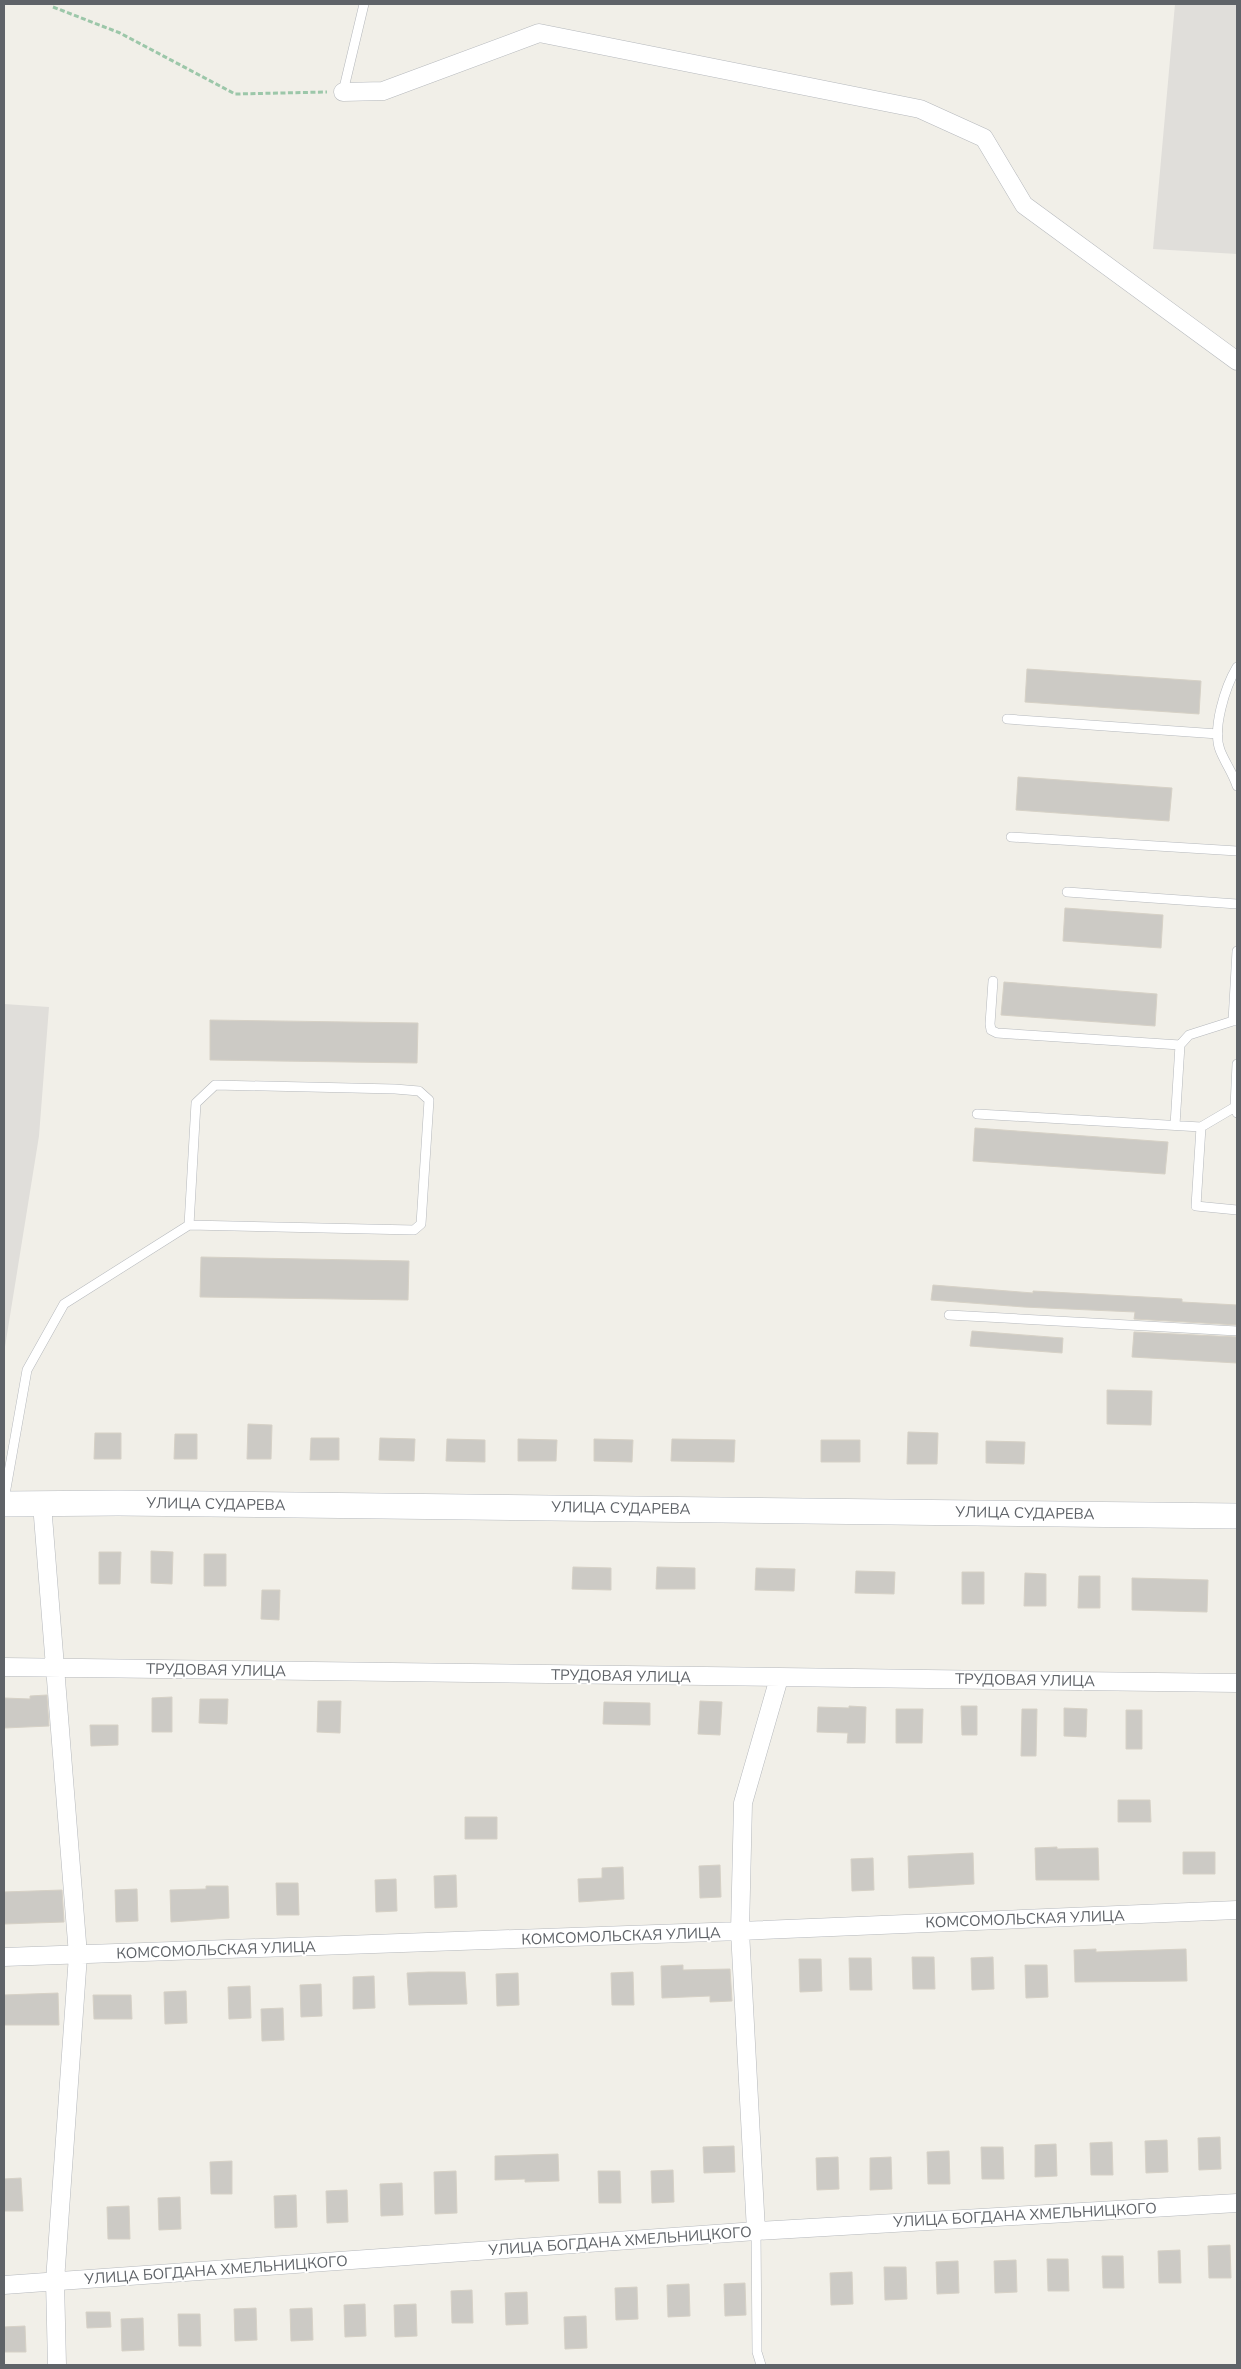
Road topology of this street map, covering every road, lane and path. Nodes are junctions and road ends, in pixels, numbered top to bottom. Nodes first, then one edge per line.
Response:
1 (364, 4) edge
2 (53, 7) dead end
3 (343, 92) junction
4 (1237, 361) edge
5 (1237, 667) edge
6 (1007, 719) dead end
7 (1218, 734) junction
8 (1237, 786) edge
9 (1011, 837) dead end
10 (1237, 851) edge
11 (1067, 892) dead end
12 (1237, 904) edge
13 (1237, 951) edge
14 (993, 981) dead end
15 (1235, 1021) edge
16 (1180, 1046) junction
17 (1237, 1064) edge
18 (1236, 1110) edge
19 (977, 1114) dead end
20 (1175, 1125) junction
21 (1201, 1127) junction
22 (1237, 1210) edge
23 (189, 1225) junction
24 (949, 1315) dead end
25 (1237, 1331) edge
26 (4, 1500) edge
27 (4, 1504) edge
28 (42, 1504) junction
29 (1237, 1516) edge
30 (4, 1667) edge
31 (55, 1668) junction
32 (779, 1678) junction
33 (1237, 1684) edge
34 (1237, 1910) edge
35 (740, 1931) junction
36 (78, 1955) junction
37 (4, 1957) edge
38 (1237, 2203) edge
39 (756, 2231) junction
40 (55, 2281) junction
41 (4, 2284) edge
42 (57, 2365) edge
43 (762, 2365) edge

1 - 3 lane
2 - 3 path
3 - 4 street
5 - 7 lane
6 - 7 lane
7 - 8 lane
9 - 10 lane
11 - 12 lane
13 - 15 lane
14 - 16 lane
15 - 16 lane
16 - 20 lane
17 - 18 lane
18 - 21 lane
19 - 20 lane
20 - 21 lane
21 - 22 lane
23 - 23 lane
23 - 26 lane
24 - 25 lane
27 - 28 street, УЛИЦА СУДАРЕВА
28 - 29 street, УЛИЦА СУДАРЕВА
28 - 31 street
30 - 31 street, ТРУДОВАЯ УЛИЦА
31 - 32 street, ТРУДОВАЯ УЛИЦА
31 - 36 street
32 - 33 street, ТРУДОВАЯ УЛИЦА
32 - 35 street
34 - 35 street, КОМСОМОЛЬСКАЯ УЛИЦА
35 - 36 street, КОМСОМОЛЬСКАЯ УЛИЦА
35 - 39 street
36 - 37 street, КОМСОМОЛЬСКАЯ УЛИЦА
36 - 40 street
38 - 39 street, УЛИЦА БОГДАНА ХМЕЛЬНИЦКОГО
39 - 40 street, УЛИЦА БОГДАНА ХМЕЛЬНИЦКОГО
39 - 43 lane
40 - 41 street, УЛИЦА БОГДАНА ХМЕЛЬНИЦКОГО
40 - 42 street

